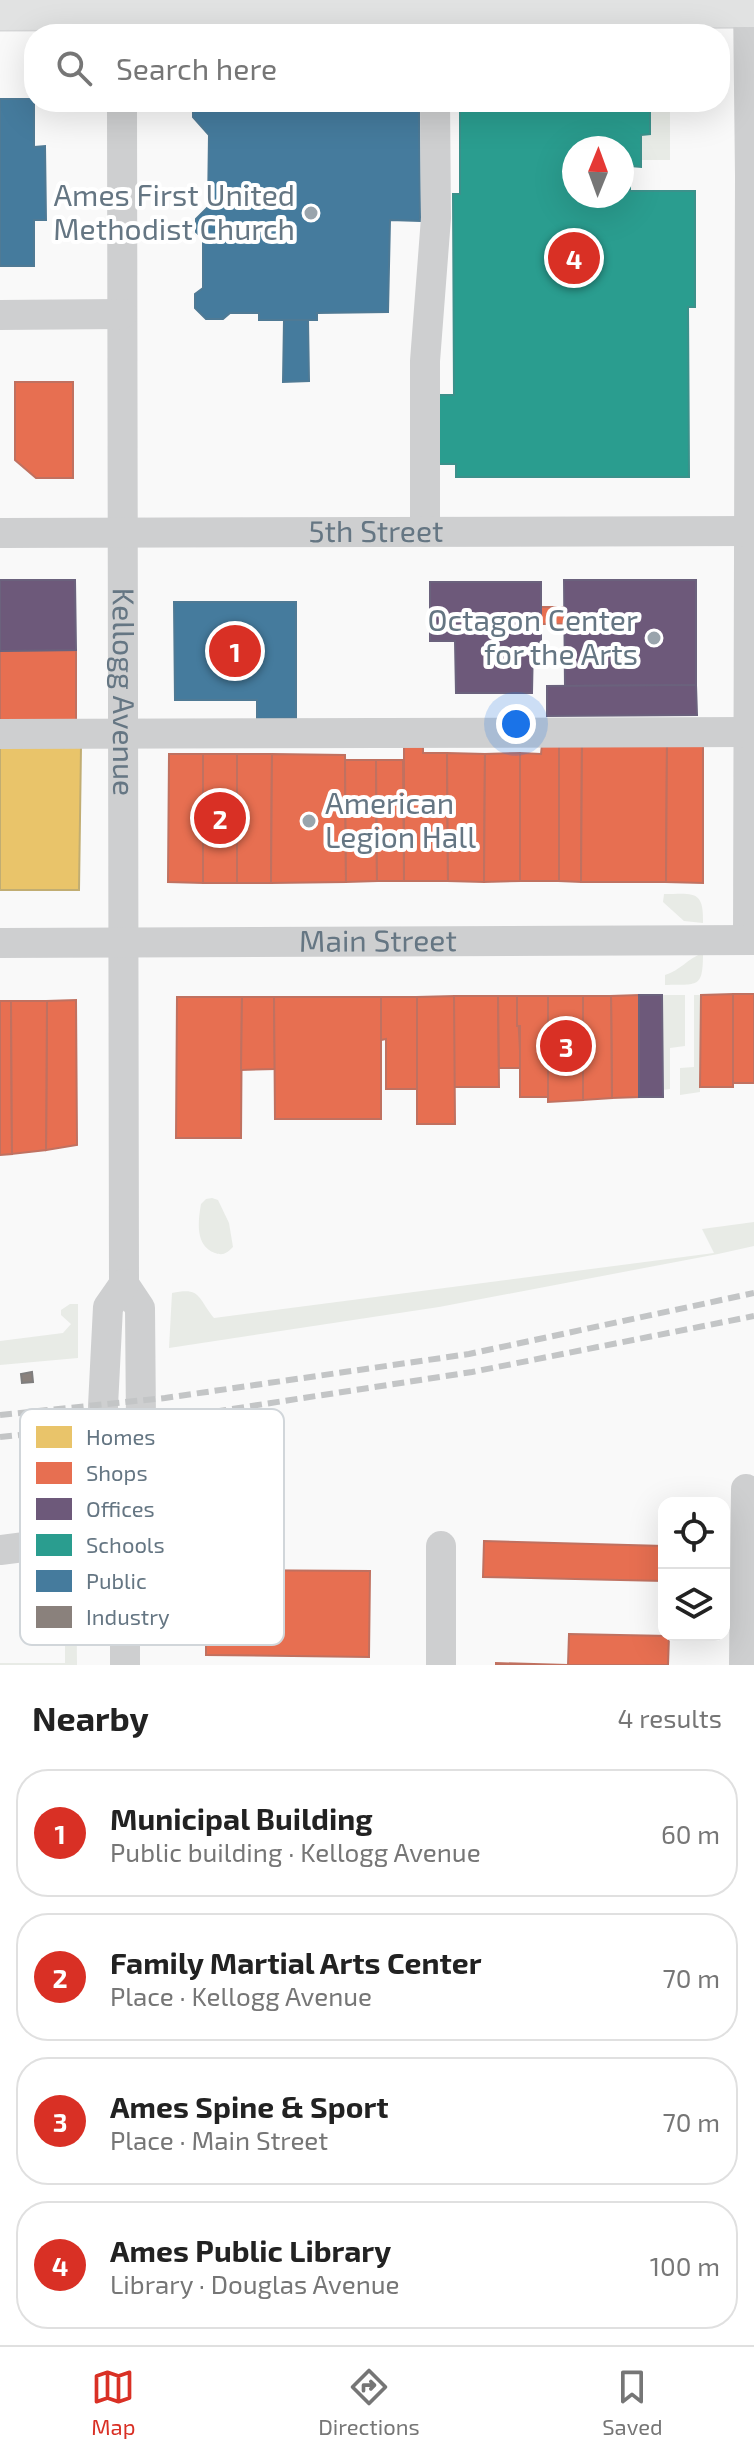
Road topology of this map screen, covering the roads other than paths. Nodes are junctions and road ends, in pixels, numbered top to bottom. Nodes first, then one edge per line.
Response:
1 (750, 6) edge
2 (0, 11) edge
3 (434, 14) edge
4 (121, 15) edge
5 (122, 112) edge
6 (435, 112) edge
7 (122, 314) junction
8 (0, 315) edge
9 (751, 531) edge
10 (425, 532) junction
11 (0, 533) edge
12 (122, 533) junction
13 (752, 732) edge
14 (0, 734) edge
15 (123, 735) junction
16 (751, 940) edge
17 (124, 942) junction
18 (0, 943) edge
19 (141, 1409) edge
20 (746, 1489) dead end
21 (20, 1546) edge
22 (441, 1546) dead end
23 (0, 1550) edge
24 (441, 1665) edge
25 (744, 1665) edge

1 - 3 main road
1 - 9 street
2 - 4 main road
3 - 4 main road
5 - 7 street, Kellogg Avenue
6 - 10 street
7 - 8 street
7 - 12 street, Kellogg Avenue
9 - 10 street, 5th Street
9 - 13 street
10 - 12 street, 5th Street
11 - 12 street, 5th Street
12 - 15 street, Kellogg Avenue
13 - 15 street
13 - 16 street
14 - 15 street
15 - 17 street, Kellogg Avenue
16 - 17 street, Main Street
17 - 18 street, Main Street
17 - 19 street, Kellogg Avenue
20 - 25 street
21 - 23 street
22 - 24 street

